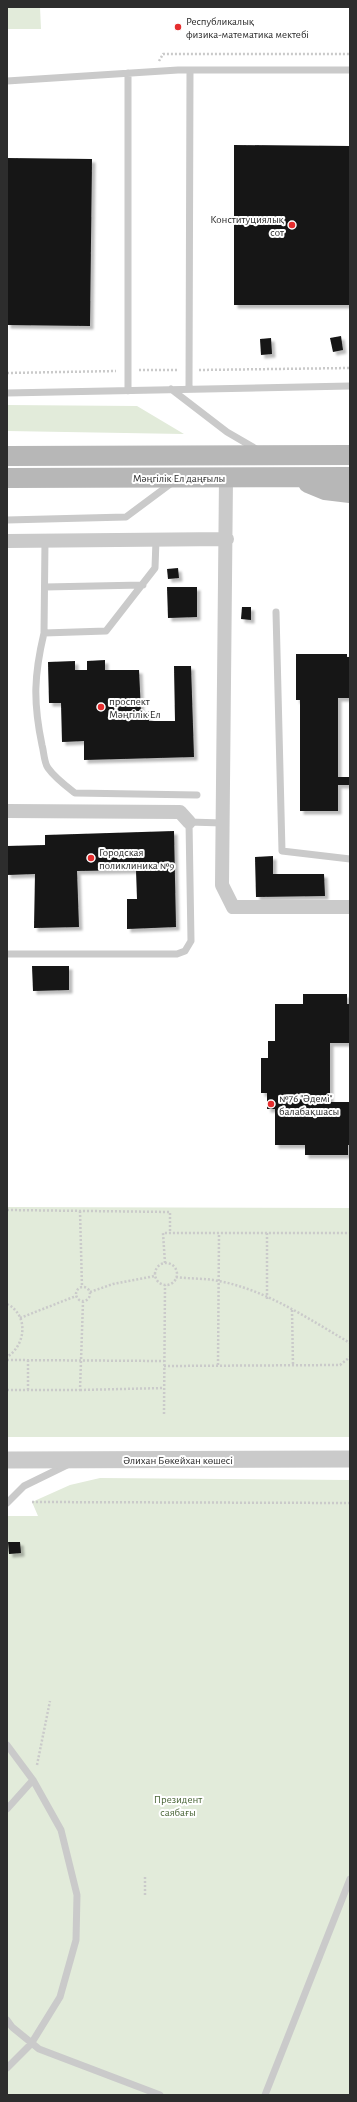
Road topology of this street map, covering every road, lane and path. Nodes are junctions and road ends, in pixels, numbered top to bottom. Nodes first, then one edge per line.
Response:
1 (350, 54) edge
2 (160, 58) dead end
3 (190, 70) junction
4 (350, 70) edge
5 (128, 73) junction
6 (7, 81) edge
7 (350, 368) edge
8 (128, 370) junction
9 (189, 370) junction
10 (7, 373) edge
11 (350, 386) edge
12 (171, 389) junction
13 (189, 389) junction
14 (128, 391) junction
15 (7, 393) edge
16 (350, 441) edge
17 (350, 455) edge
18 (7, 456) edge
19 (267, 456) junction
20 (292, 456) junction
21 (293, 477) junction
22 (350, 477) edge
23 (7, 478) edge
24 (179, 478) junction
25 (226, 478) junction
26 (350, 494) edge
27 (7, 520) edge
28 (227, 539) junction
29 (156, 540) junction
30 (7, 541) edge
31 (45, 541) junction
32 (143, 585) junction
33 (45, 587) junction
34 (276, 612) dead end
35 (44, 633) junction
36 (197, 795) dead end
37 (7, 811) edge
38 (189, 822) junction
39 (223, 823) junction
40 (350, 860) edge
41 (350, 907) edge
42 (7, 954) edge
43 (7, 1210) edge
44 (80, 1211) junction
45 (170, 1233) junction
46 (219, 1233) junction
47 (267, 1233) junction
48 (350, 1234) edge
49 (165, 1263) junction
50 (155, 1276) junction
51 (176, 1277) junction
52 (219, 1281) junction
53 (165, 1285) junction
54 (82, 1287) junction
55 (90, 1292) junction
56 (76, 1296) junction
57 (267, 1299) junction
58 (83, 1302) junction
59 (7, 1304) edge
60 (292, 1310) junction
61 (20, 1318) junction
62 (350, 1343) edge
63 (7, 1357) edge
64 (350, 1357) edge
65 (7, 1360) edge
66 (28, 1360) junction
67 (82, 1361) junction
68 (164, 1361) junction
69 (293, 1365) junction
70 (164, 1366) junction
71 (218, 1366) junction
72 (164, 1388) junction
73 (7, 1390) edge
74 (28, 1390) junction
75 (80, 1390) junction
76 (164, 1414) dead end
77 (350, 1459) edge
78 (7, 1460) edge
79 (76, 1460) junction
80 (32, 1502) dead end
81 (7, 1503) edge
82 (350, 1503) edge
83 (50, 1701) dead end
84 (7, 1745) edge
85 (33, 1780) junction
86 (7, 1809) edge
87 (145, 1877) dead end
88 (350, 1880) edge
89 (145, 1895) dead end
90 (7, 2020) edge
91 (31, 2044) junction
92 (7, 2068) edge
93 (160, 2095) edge
94 (266, 2095) edge

1 - 2 path
3 - 4 lane
3 - 5 lane
3 - 9 lane
5 - 6 lane
5 - 8 lane
7 - 9 path
8 - 9 path
8 - 10 path
8 - 14 lane
9 - 13 lane
11 - 13 lane
12 - 13 lane
12 - 14 lane
12 - 19 lane
14 - 15 lane
16 - 20 main road
17 - 20 main road, Мәңгілік Ел даңғылы
18 - 19 main road, Мәңгілік Ел даңғылы
19 - 20 main road, Мәңгілік Ел даңғылы
21 - 22 main road, Мәңгілік Ел даңғылы
21 - 25 main road, Мәңгілік Ел даңғылы
21 - 26 main road
23 - 24 main road, Мәңгілік Ел даңғылы
24 - 25 main road, Мәңгілік Ел даңғылы
24 - 27 lane
25 - 28 street
28 - 29 street
28 - 39 street
29 - 31 street
29 - 32 lane
30 - 31 street
31 - 33 lane
32 - 33 lane
32 - 35 lane
33 - 35 lane
34 - 40 lane
35 - 36 lane
37 - 38 street
38 - 39 lane
38 - 42 lane
39 - 41 street
43 - 44 path
44 - 45 path
44 - 54 path
45 - 46 path
45 - 49 path
46 - 47 path
46 - 52 path
47 - 48 path
47 - 57 path
49 - 50 path
49 - 51 path
50 - 53 path
50 - 55 path
51 - 52 path
51 - 53 path
52 - 57 path
52 - 71 path
53 - 68 path
54 - 55 path
54 - 56 path
55 - 58 path
56 - 58 path
56 - 61 path
57 - 60 path
58 - 67 path
59 - 61 path
60 - 62 path
60 - 69 path
61 - 63 path
64 - 69 path
65 - 66 path
66 - 67 path
66 - 74 path
67 - 68 path
67 - 75 path
68 - 70 path
69 - 71 path
70 - 71 path
70 - 72 path
72 - 75 path
72 - 76 path
73 - 74 path
74 - 75 path
77 - 79 street, Әлихан Бөкейхан көшесі
78 - 79 street, Әлихан Бөкейхан көшесі
79 - 81 lane
80 - 82 path
83 - 85 path
84 - 85 lane
85 - 86 lane
85 - 91 lane
87 - 89 path
88 - 94 lane
90 - 91 lane
91 - 92 lane
91 - 93 lane

